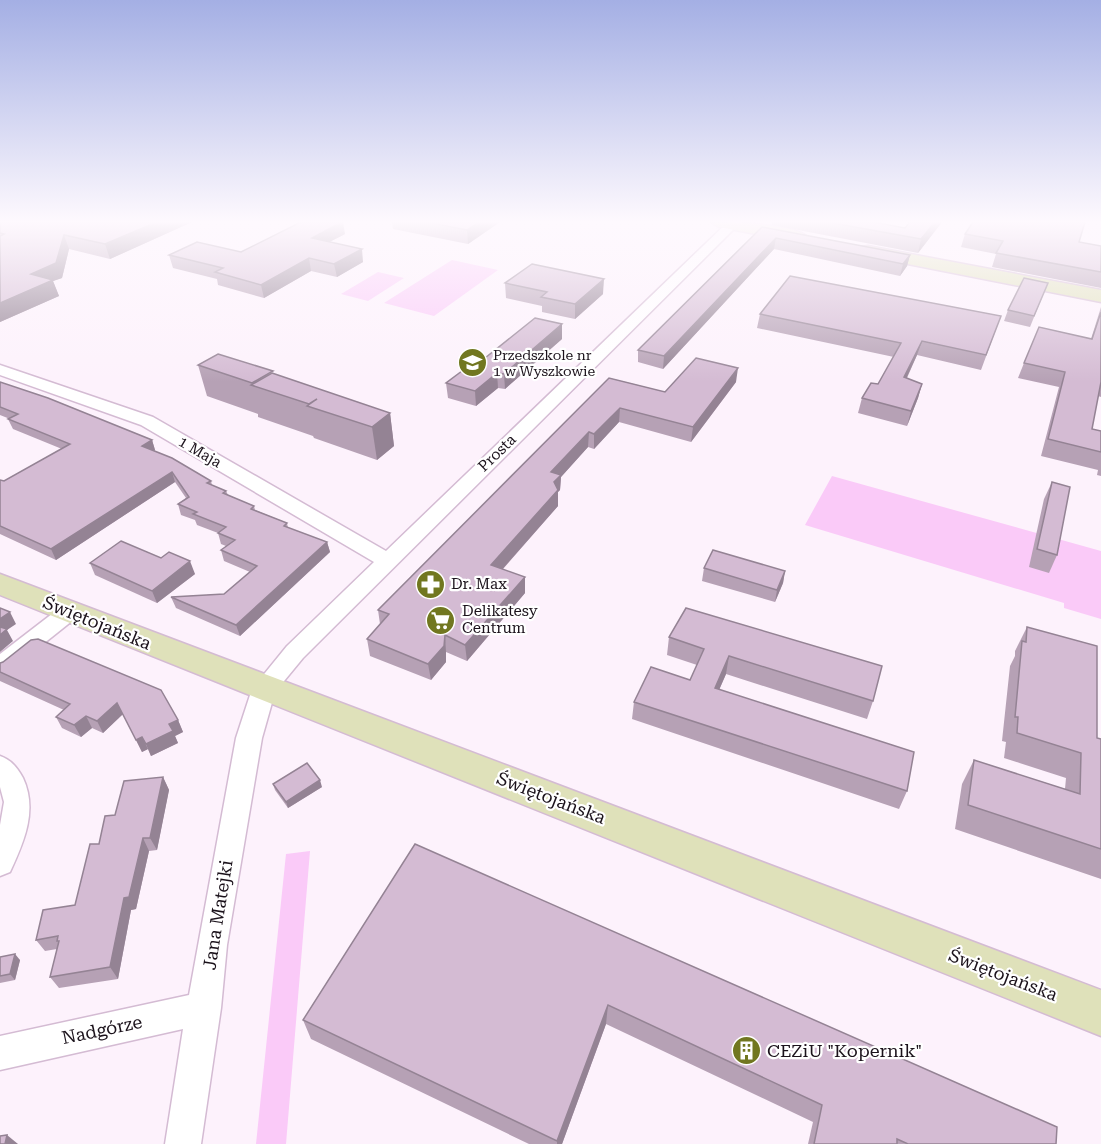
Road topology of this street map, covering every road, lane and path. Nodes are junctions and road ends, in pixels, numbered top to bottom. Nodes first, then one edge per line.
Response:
1 (675, 275) edge
2 (995, 275) edge
3 (1101, 296) edge
4 (0, 370) edge
5 (388, 561) junction
6 (0, 584) edge
7 (69, 612) junction
8 (0, 666) edge
9 (264, 689) junction
10 (0, 767) edge
11 (0, 863) edge
12 (205, 1008) junction
13 (1101, 1013) edge
14 (0, 1053) edge
15 (183, 1144) edge

1 - 5 street, Prosta
2 - 3 street
4 - 5 street, 1 Maja
5 - 9 street, Prosta
6 - 7 street, Świętojańska
7 - 8 street
7 - 9 street, Świętojańska
9 - 12 street, Jana Matejki
9 - 13 street, Świętojańska
10 - 11 street
12 - 14 street, Nadgórze
12 - 15 street, Jana Matejki

